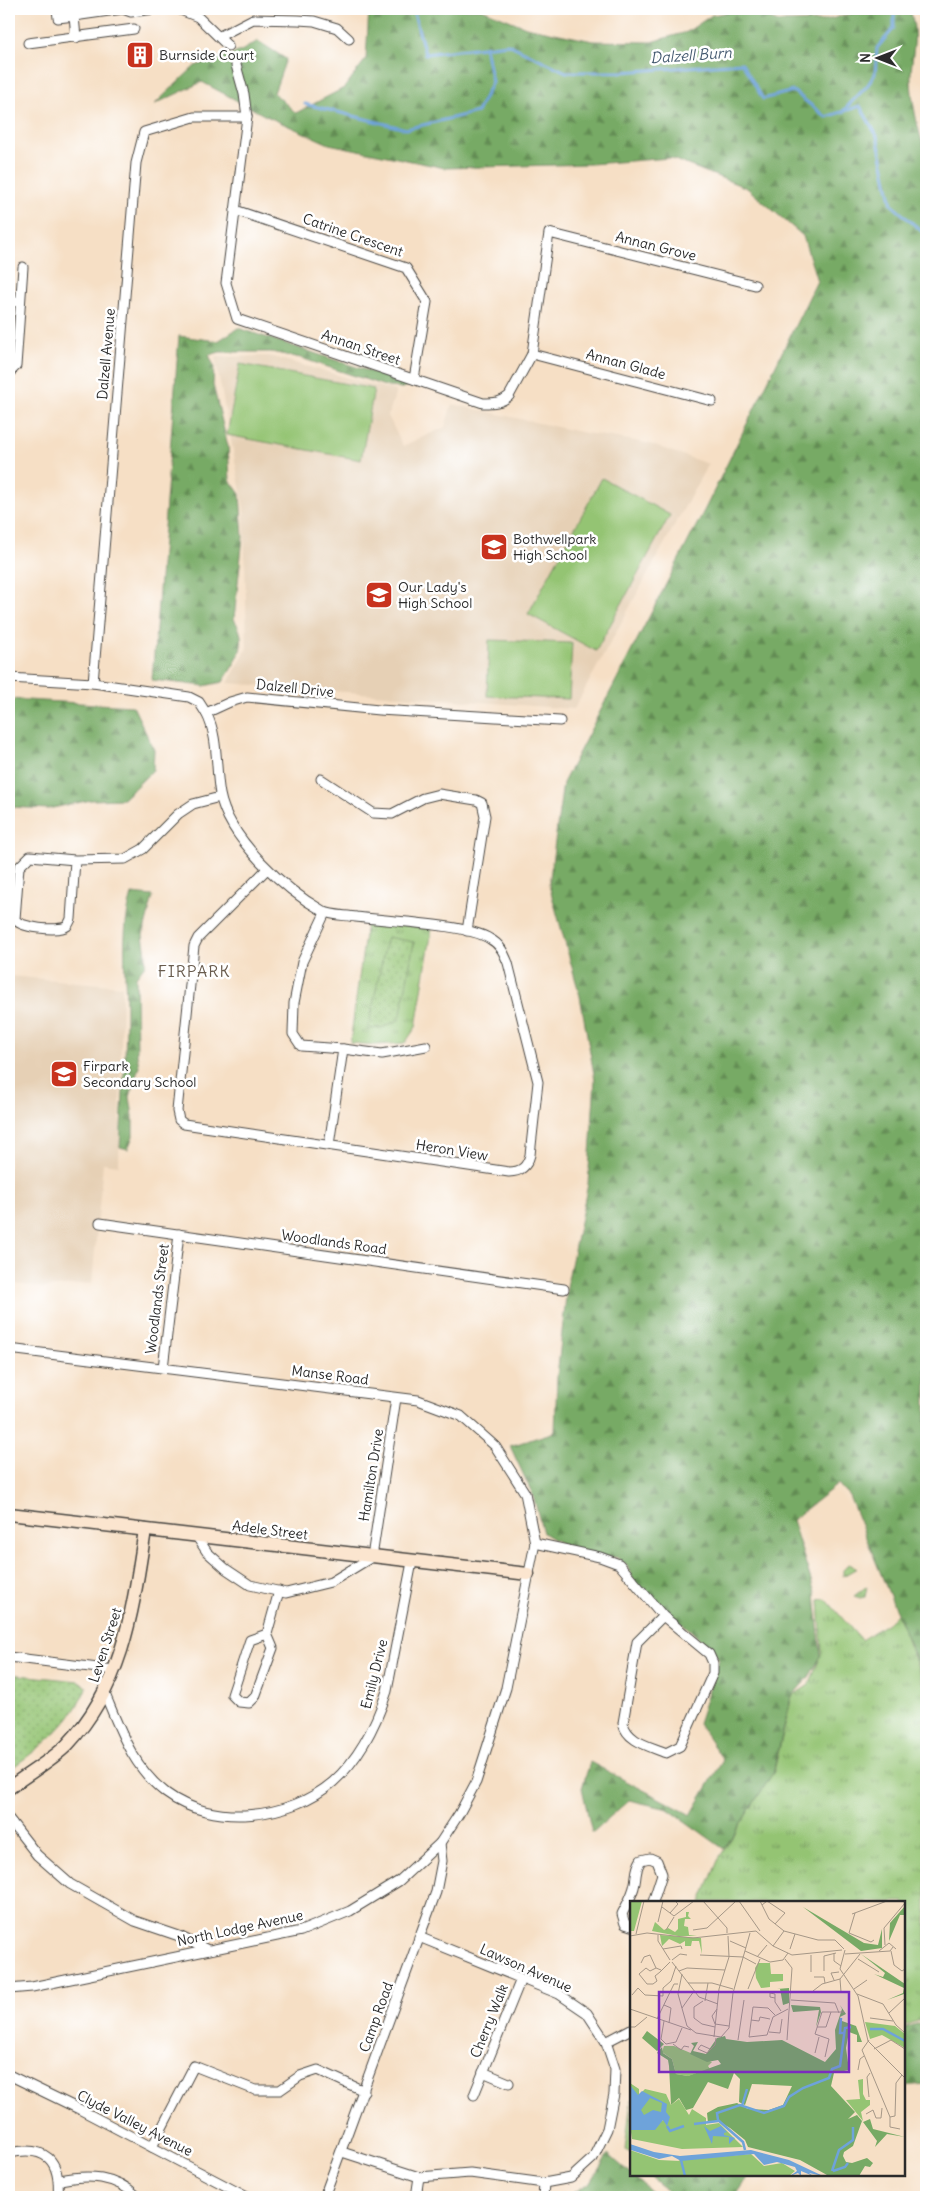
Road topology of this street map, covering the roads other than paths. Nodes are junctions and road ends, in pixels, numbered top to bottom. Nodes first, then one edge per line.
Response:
1 (57, 9) edge
2 (123, 9) edge
3 (155, 9) edge
4 (178, 9) edge
5 (74, 16) junction
6 (134, 29) dead end
7 (220, 36) junction
8 (76, 38) junction
9 (349, 39) dead end
10 (28, 43) dead end
11 (228, 46) dead end
12 (236, 65) dead end
13 (247, 117) junction
14 (235, 210) junction
15 (549, 233) joint
16 (23, 267) dead end
17 (755, 285) dead end
18 (9, 301) edge
19 (20, 302) junction
20 (532, 354) junction
21 (9, 373) edge
22 (414, 379) junction
23 (712, 401) dead end
24 (9, 678) edge
25 (93, 683) junction
26 (206, 713) junction
27 (560, 721) dead end
28 (321, 779) dead end
29 (220, 797) junction
30 (75, 860) junction
31 (267, 869) junction
32 (325, 912) junction
33 (467, 931) junction
34 (426, 1046) dead end
35 (343, 1050) junction
36 (329, 1145) junction
37 (100, 1223) dead end
38 (178, 1234) junction
39 (564, 1289) dead end
40 (9, 1349) edge
41 (163, 1368) junction
42 (396, 1398) junction
43 (9, 1514) edge
44 (145, 1530) junction
45 (197, 1537) junction
46 (535, 1543) junction
47 (372, 1557) junction
48 (412, 1562) junction
49 (528, 1574) junction
50 (278, 1591) junction
51 (663, 1616) junction
52 (267, 1634) junction
53 (9, 1658) edge
54 (114, 1670) junction
55 (105, 1694) junction
56 (9, 1788) edge
57 (9, 1819) edge
58 (440, 1843) junction
59 (653, 1901) edge
60 (630, 1926) edge
61 (419, 1937) junction
62 (206, 1949) junction
63 (521, 1979) junction
64 (9, 1989) edge
65 (630, 2030) edge
66 (606, 2042) junction
67 (483, 2072) junction
68 (9, 2075) edge
69 (509, 2083) dead end
70 (364, 2091) junction
71 (474, 2095) dead end
72 (152, 2147) junction
73 (342, 2152) junction
74 (9, 2153) edge
75 (419, 2177) junction
76 (60, 2180) junction
77 (544, 2183) junction
78 (58, 2197) edge
79 (138, 2197) edge
80 (247, 2197) edge
81 (324, 2197) edge
82 (416, 2197) edge
83 (543, 2197) edge

1 - 5 street
2 - 3 street
2 - 5 street
4 - 7 street
5 - 8 street
6 - 8 street
7 - 9 street
7 - 11 street
8 - 10 street
12 - 13 street, Annan Street
13 - 14 street, Annan Street
13 - 25 street, Dalzell Avenue
14 - 22 street, Annan Street
14 - 22 street, Catrine Crescent
15 - 17 street, Annan Grove
15 - 20 street, Annan Street
16 - 19 street
18 - 19 street
19 - 21 street
20 - 22 street, Annan Street
20 - 23 street, Annan Glade
24 - 25 street
25 - 26 street
26 - 27 street, Dalzell Drive
26 - 29 street, Heron View
28 - 33 street
29 - 30 street
29 - 31 street, Heron View
30 - 30 street
31 - 32 street, Heron View
31 - 36 street, Heron View
32 - 33 street, Heron View
32 - 35 street
33 - 36 street, Heron View
34 - 35 street
35 - 36 street
37 - 38 street, Woodlands Road
38 - 39 street, Woodlands Road
38 - 41 street, Woodlands Street
40 - 41 street, Manse Road
41 - 42 street, Manse Road
42 - 46 street, Manse Road
42 - 47 street, Hamilton Drive
43 - 44 street, Adele Street
44 - 45 street, Adele Street
44 - 54 street, Leven Street
45 - 47 street, Adele Street
45 - 50 street
46 - 49 street, Manse Road
46 - 51 street
47 - 48 street, Adele Street
47 - 50 street
48 - 49 street, Adele Street
48 - 55 street, Emily Drive
49 - 58 street, North Lodge Avenue
50 - 52 street
51 - 51 street
52 - 52 street
53 - 54 street
54 - 55 street, Leven Street
55 - 56 street, Leven Street
57 - 62 street
58 - 61 street, Camp Road
58 - 62 street, North Lodge Avenue
59 - 60 street
61 - 63 street, Lawson Avenue
61 - 70 street, Camp Road
62 - 64 street, North Lodge Avenue
63 - 66 street, Lawson Avenue
63 - 67 street, Cherry Walk
65 - 66 street
66 - 77 street, Lawson Avenue
67 - 69 street, Cherry Walk
67 - 71 street, Cherry Walk
68 - 72 street, Clyde Valley Avenue
70 - 72 street
70 - 73 street, Camp Road
72 - 80 street, Clyde Valley Avenue
73 - 75 street
73 - 81 street, Camp Road
74 - 76 street
75 - 77 street
75 - 82 street
76 - 78 street
76 - 79 street
77 - 83 street

